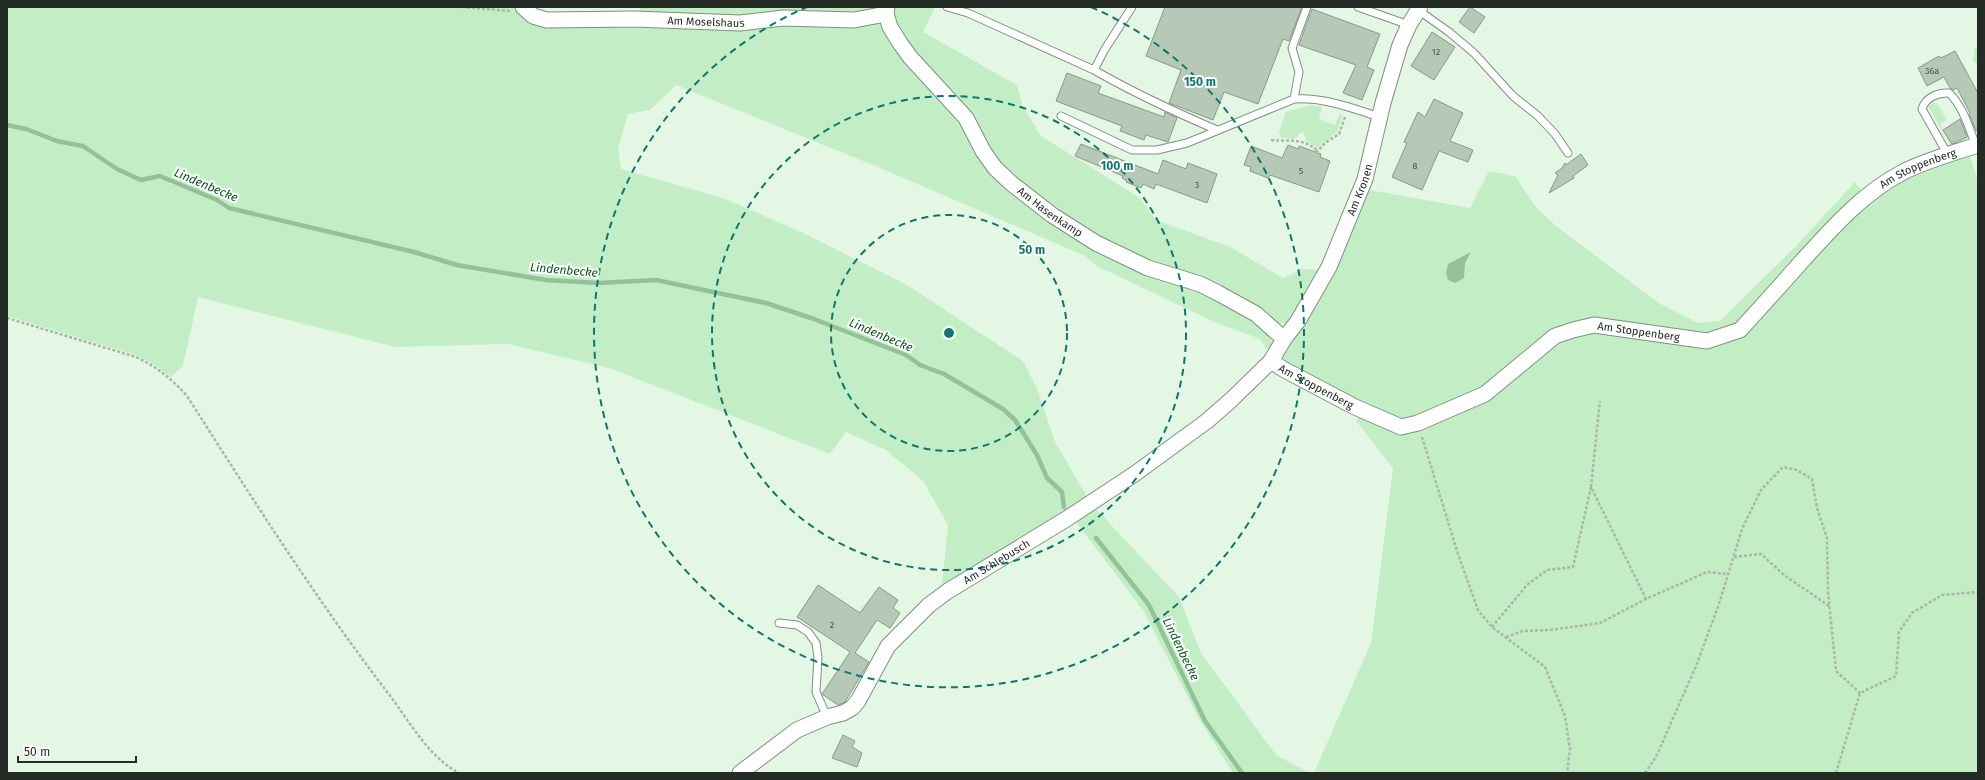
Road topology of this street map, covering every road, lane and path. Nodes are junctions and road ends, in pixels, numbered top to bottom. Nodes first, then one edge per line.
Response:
1 (462, 7) edge
2 (948, 7) edge
3 (1132, 7) edge
4 (1307, 7) edge
5 (1358, 7) edge
6 (525, 9) edge
7 (1419, 9) edge
8 (886, 10) edge
9 (1409, 25) junction
10 (1094, 70) junction
11 (1294, 99) junction
12 (1349, 107) junction
13 (1061, 116) dead end
14 (1380, 117) junction
15 (1217, 130) junction
16 (1271, 140) dead end
17 (1977, 146) edge
18 (1568, 153) dead end
19 (1948, 155) junction
20 (7, 318) edge
21 (1284, 339) junction
22 (1271, 361) junction
23 (1600, 401) dead end
24 (1418, 423) junction
25 (1591, 487) junction
26 (1733, 557) junction
27 (1728, 574) junction
28 (1978, 592) edge
29 (1646, 599) junction
30 (1830, 606) junction
31 (779, 623) dead end
32 (1492, 627) junction
33 (1505, 637) junction
34 (1860, 693) junction
35 (827, 717) junction
36 (459, 773) edge
37 (740, 773) edge
38 (1567, 773) edge
39 (1645, 773) edge
40 (1836, 773) edge

1 - 6 path
2 - 10 lane
3 - 10 lane
4 - 11 lane
5 - 9 lane
6 - 8 street, Am Moselshaus
7 - 9 street, Am Kronen
7 - 18 lane
8 - 21 street, Am Hasenkamp
9 - 14 street, Am Kronen
10 - 15 lane
11 - 12 lane
11 - 15 lane
12 - 14 lane
12 - 16 path
13 - 15 lane
14 - 21 street, Am Kronen
17 - 19 street, Am Stoppenberg
17 - 19 lane
19 - 24 street, Am Stoppenberg
20 - 36 path
21 - 22 street, Am Kronen
22 - 24 street, Am Stoppenberg
22 - 35 street, Am Schlebusch
23 - 25 path
24 - 32 path
25 - 29 path
25 - 32 path
26 - 27 path
26 - 30 path
26 - 30 path
27 - 29 path
27 - 39 path
28 - 34 path
29 - 33 path
30 - 34 path
31 - 35 lane
32 - 33 path
33 - 38 path
34 - 40 path
35 - 37 street, Am Schlebusch

